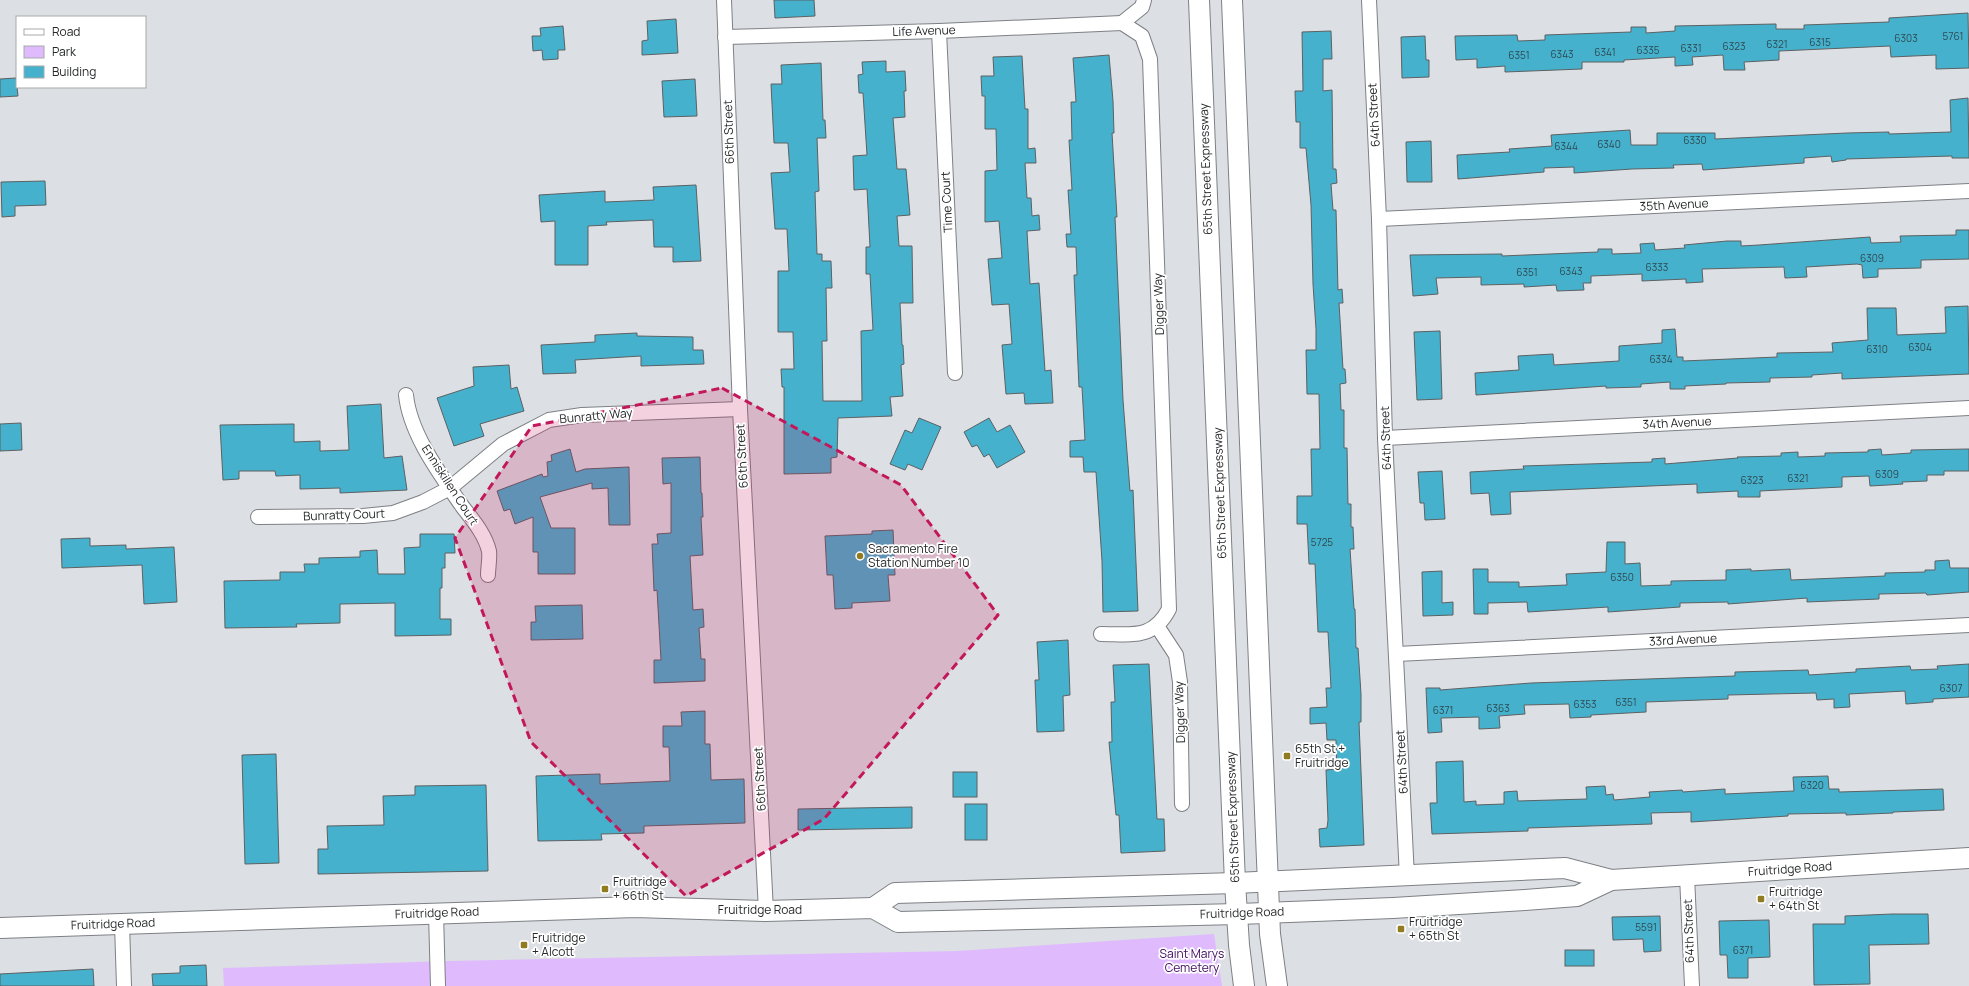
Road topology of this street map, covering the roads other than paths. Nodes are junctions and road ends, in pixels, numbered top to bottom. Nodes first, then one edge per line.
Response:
1 (724, 0) edge
2 (1144, 0) edge
3 (1199, 0) edge
4 (1232, 0) edge
5 (1368, 0) edge
6 (1122, 23) junction
7 (939, 31) junction
8 (725, 37) junction
9 (1969, 191) edge
10 (1379, 219) junction
11 (955, 373) dead end
12 (406, 395) dead end
13 (1969, 408) edge
14 (740, 409) junction
15 (1385, 438) junction
16 (450, 488) junction
17 (258, 517) dead end
18 (488, 575) dead end
19 (1969, 625) edge
20 (1157, 626) junction
21 (1101, 634) dead end
22 (1397, 654) junction
23 (1182, 804) dead end
24 (1969, 858) edge
25 (1408, 876) junction
26 (1687, 876) junction
27 (1611, 880) junction
28 (1268, 882) junction
29 (1235, 883) junction
30 (873, 908) junction
31 (766, 911) junction
32 (1269, 912) junction
33 (436, 913) junction
34 (1238, 914) junction
35 (122, 924) junction
36 (0, 928) edge
37 (124, 986) edge
38 (438, 986) edge
39 (1244, 986) edge
40 (1277, 986) edge
41 (1692, 986) edge

1 - 8 street, 66th Street
2 - 6 street
3 - 29 main road, 65th Street Expressway
4 - 28 main road
5 - 10 street, 64th Street
6 - 7 street, Life Avenue
6 - 20 street, Digger Way
7 - 8 street, Life Avenue
7 - 11 street, Time Court
8 - 14 street, 66th Street
9 - 10 street, 35th Avenue
10 - 15 street, 64th Street
12 - 16 street, Enniskillen Court
13 - 15 street, 34th Avenue
14 - 16 street, Bunratty Way
14 - 31 street, 66th Street
15 - 22 street, 64th Street
16 - 17 street, Bunratty Court
16 - 18 street, Enniskillen Court
19 - 22 street, 33rd Avenue
20 - 21 street
20 - 23 street, Digger Way
22 - 25 street, 64th Street
24 - 26 main road, Fruitridge Road
25 - 27 main road, Fruitridge Road
25 - 28 main road, Fruitridge Road
26 - 27 main road, Fruitridge Road
26 - 41 street, 64th Street
27 - 32 main road, Fruitridge Road
28 - 29 main road, Fruitridge Road
28 - 32 main road
29 - 30 main road, Fruitridge Road
29 - 34 main road, 65th Street Expressway
30 - 31 main road, Fruitridge Road
30 - 34 main road, Fruitridge Road
31 - 33 main road, Fruitridge Road
32 - 34 main road, Fruitridge Road
32 - 40 main road
33 - 35 main road, Fruitridge Road
33 - 38 street
34 - 39 main road, 65th Street Expressway
35 - 36 main road, Fruitridge Road
35 - 37 street

